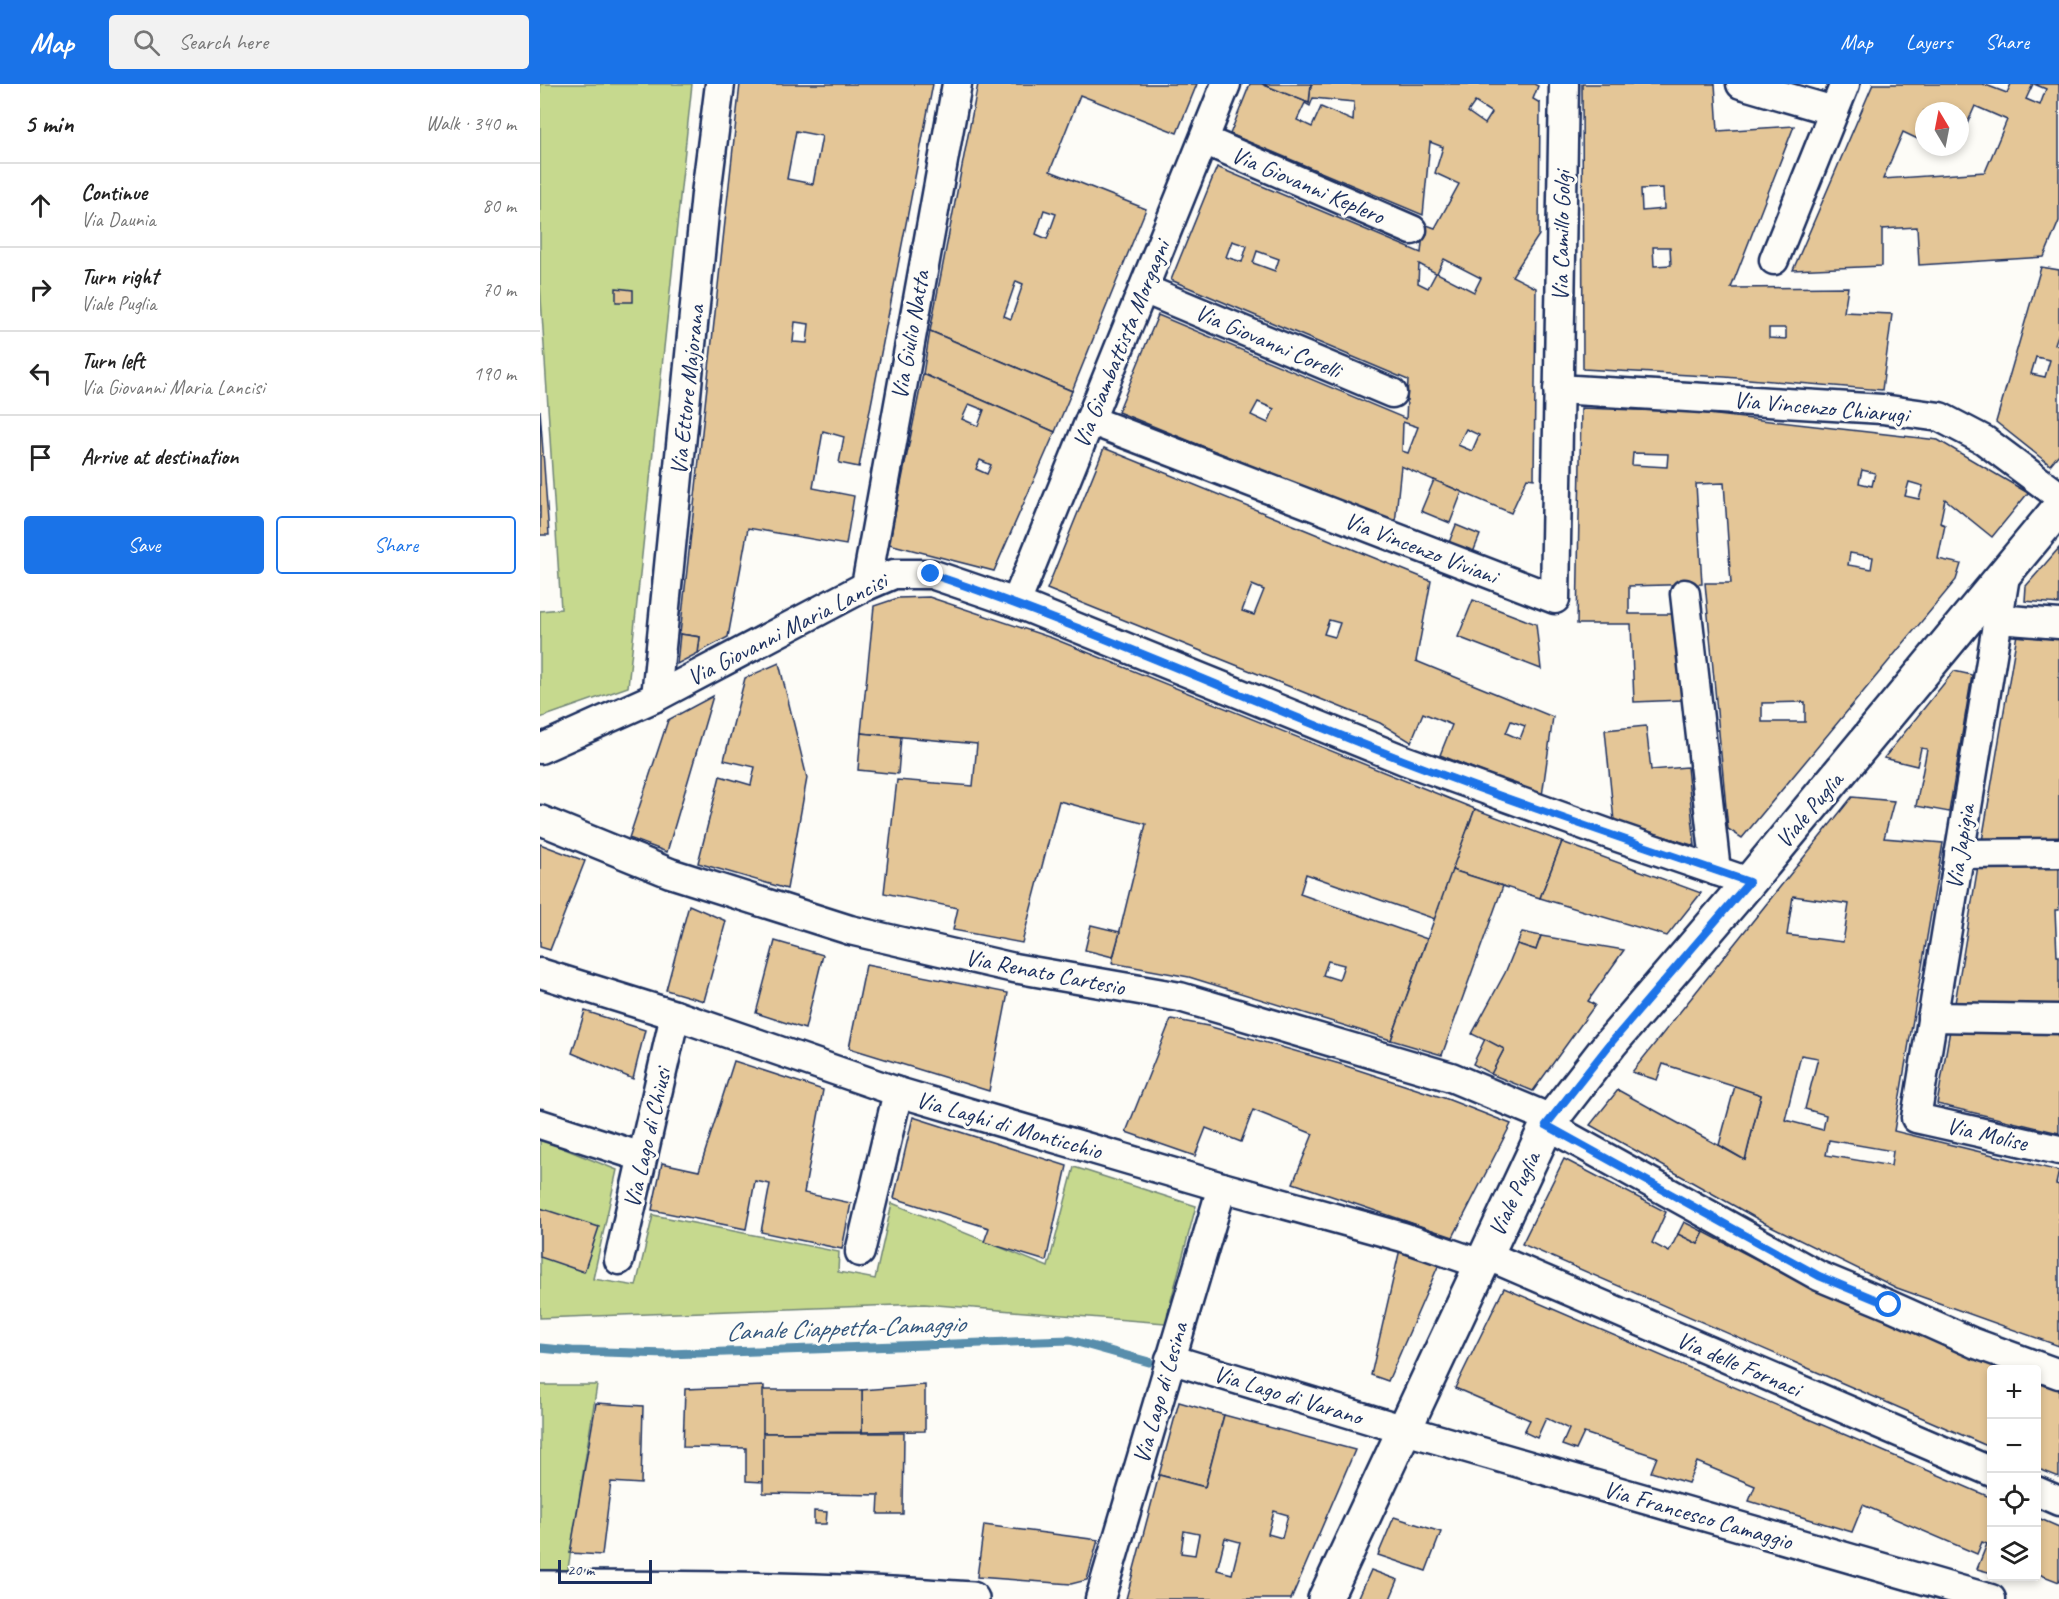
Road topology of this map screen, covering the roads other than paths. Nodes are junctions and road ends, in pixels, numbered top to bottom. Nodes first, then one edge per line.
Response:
1 (720, 84) edge
2 (957, 84) edge
3 (1226, 84) edge
4 (1564, 84) edge
5 (1741, 84) edge
6 (1845, 84) edge
7 (1834, 111) junction
8 (1204, 140) junction
9 (1412, 230) dead end
10 (1774, 260) dead end
11 (1144, 289) junction
12 (1558, 388) junction
13 (1392, 393) dead end
14 (1090, 420) junction
15 (2059, 496) edge
16 (2059, 508) edge
17 (2005, 576) junction
18 (866, 586) junction
19 (1686, 594) dead end
20 (1016, 603) junction
21 (1998, 619) junction
22 (2059, 624) edge
23 (656, 697) junction
24 (540, 750) edge
25 (540, 820) edge
26 (2059, 853) edge
27 (1959, 854) junction
28 (1716, 870) junction
29 (1749, 882) junction
30 (540, 973) edge
31 (675, 1015) junction
32 (1932, 1017) junction
33 (2059, 1019) edge
34 (898, 1092) junction
35 (1916, 1118) joint
36 (1549, 1122) junction
37 (540, 1124) edge
38 (2059, 1150) edge
39 (642, 1157) junction
40 (1222, 1187) junction
41 (860, 1252) dead end
42 (619, 1260) dead end
43 (1483, 1260) junction
44 (1170, 1359) junction
45 (2059, 1374) edge
46 (1405, 1430) junction
47 (1987, 1470) edge
48 (2041, 1493) edge
49 (2059, 1501) edge
50 (540, 1588) edge
51 (972, 1599) edge
52 (1100, 1599) edge
53 (1325, 1599) edge
54 (1991, 1599) edge

1 - 23 street, Via Ettore Majorana
2 - 18 street, Via Giulio Natta
3 - 8 street, Via Giambattista Morgagni
4 - 12 street, Via Camillo Golgi
5 - 7 street
6 - 7 street
7 - 10 street
8 - 9 street, Via Giovanni Keplero
8 - 11 street, Via Giambattista Morgagni
11 - 13 street, Via Giovanni Corelli
11 - 14 street, Via Giambattista Morgagni
12 - 14 street, Via Vincenzo Viviani
12 - 15 street, Via Vincenzo Chiarugi
14 - 20 street, Via Giambattista Morgagni
16 - 17 main road, Viale Puglia
17 - 21 street, Via Japigia
17 - 29 main road, Viale Puglia
18 - 20 street, Via Giovanni Maria Lancisi
18 - 23 street, Via Giovanni Maria Lancisi
19 - 28 street
20 - 28 street, Via Giovanni Maria Lancisi
21 - 22 street
21 - 27 street, Via Japigia
23 - 24 street, Via Giovanni Maria Lancisi
25 - 36 street, Via Renato Cartesio
26 - 27 street
27 - 32 street, Via Japigia
28 - 29 street, Via Giovanni Maria Lancisi
29 - 36 main road, Viale Puglia
30 - 31 street, Via Laghi di Monticchio
31 - 34 street, Via Laghi di Monticchio
31 - 39 street, Via Lago di Chiusi
32 - 33 street
32 - 35 street, Via Japigia
34 - 40 street, Via Laghi di Monticchio
34 - 41 street
35 - 38 street, Via Molise
36 - 43 main road, Viale Puglia
36 - 45 street, Via Renato Cartesio
37 - 39 street
39 - 42 street, Via Lago di Chiusi
40 - 43 street, Via Laghi di Monticchio
40 - 44 street, Via Lago di Lesina
43 - 46 main road, Viale Puglia
43 - 47 street, Via delle Fornaci
44 - 46 street, Via Lago di Varano
44 - 52 street, Via Lago di Lesina
46 - 53 main road, Viale Puglia
46 - 54 street, Via Francesco Camaggio
48 - 49 street
50 - 51 main road

